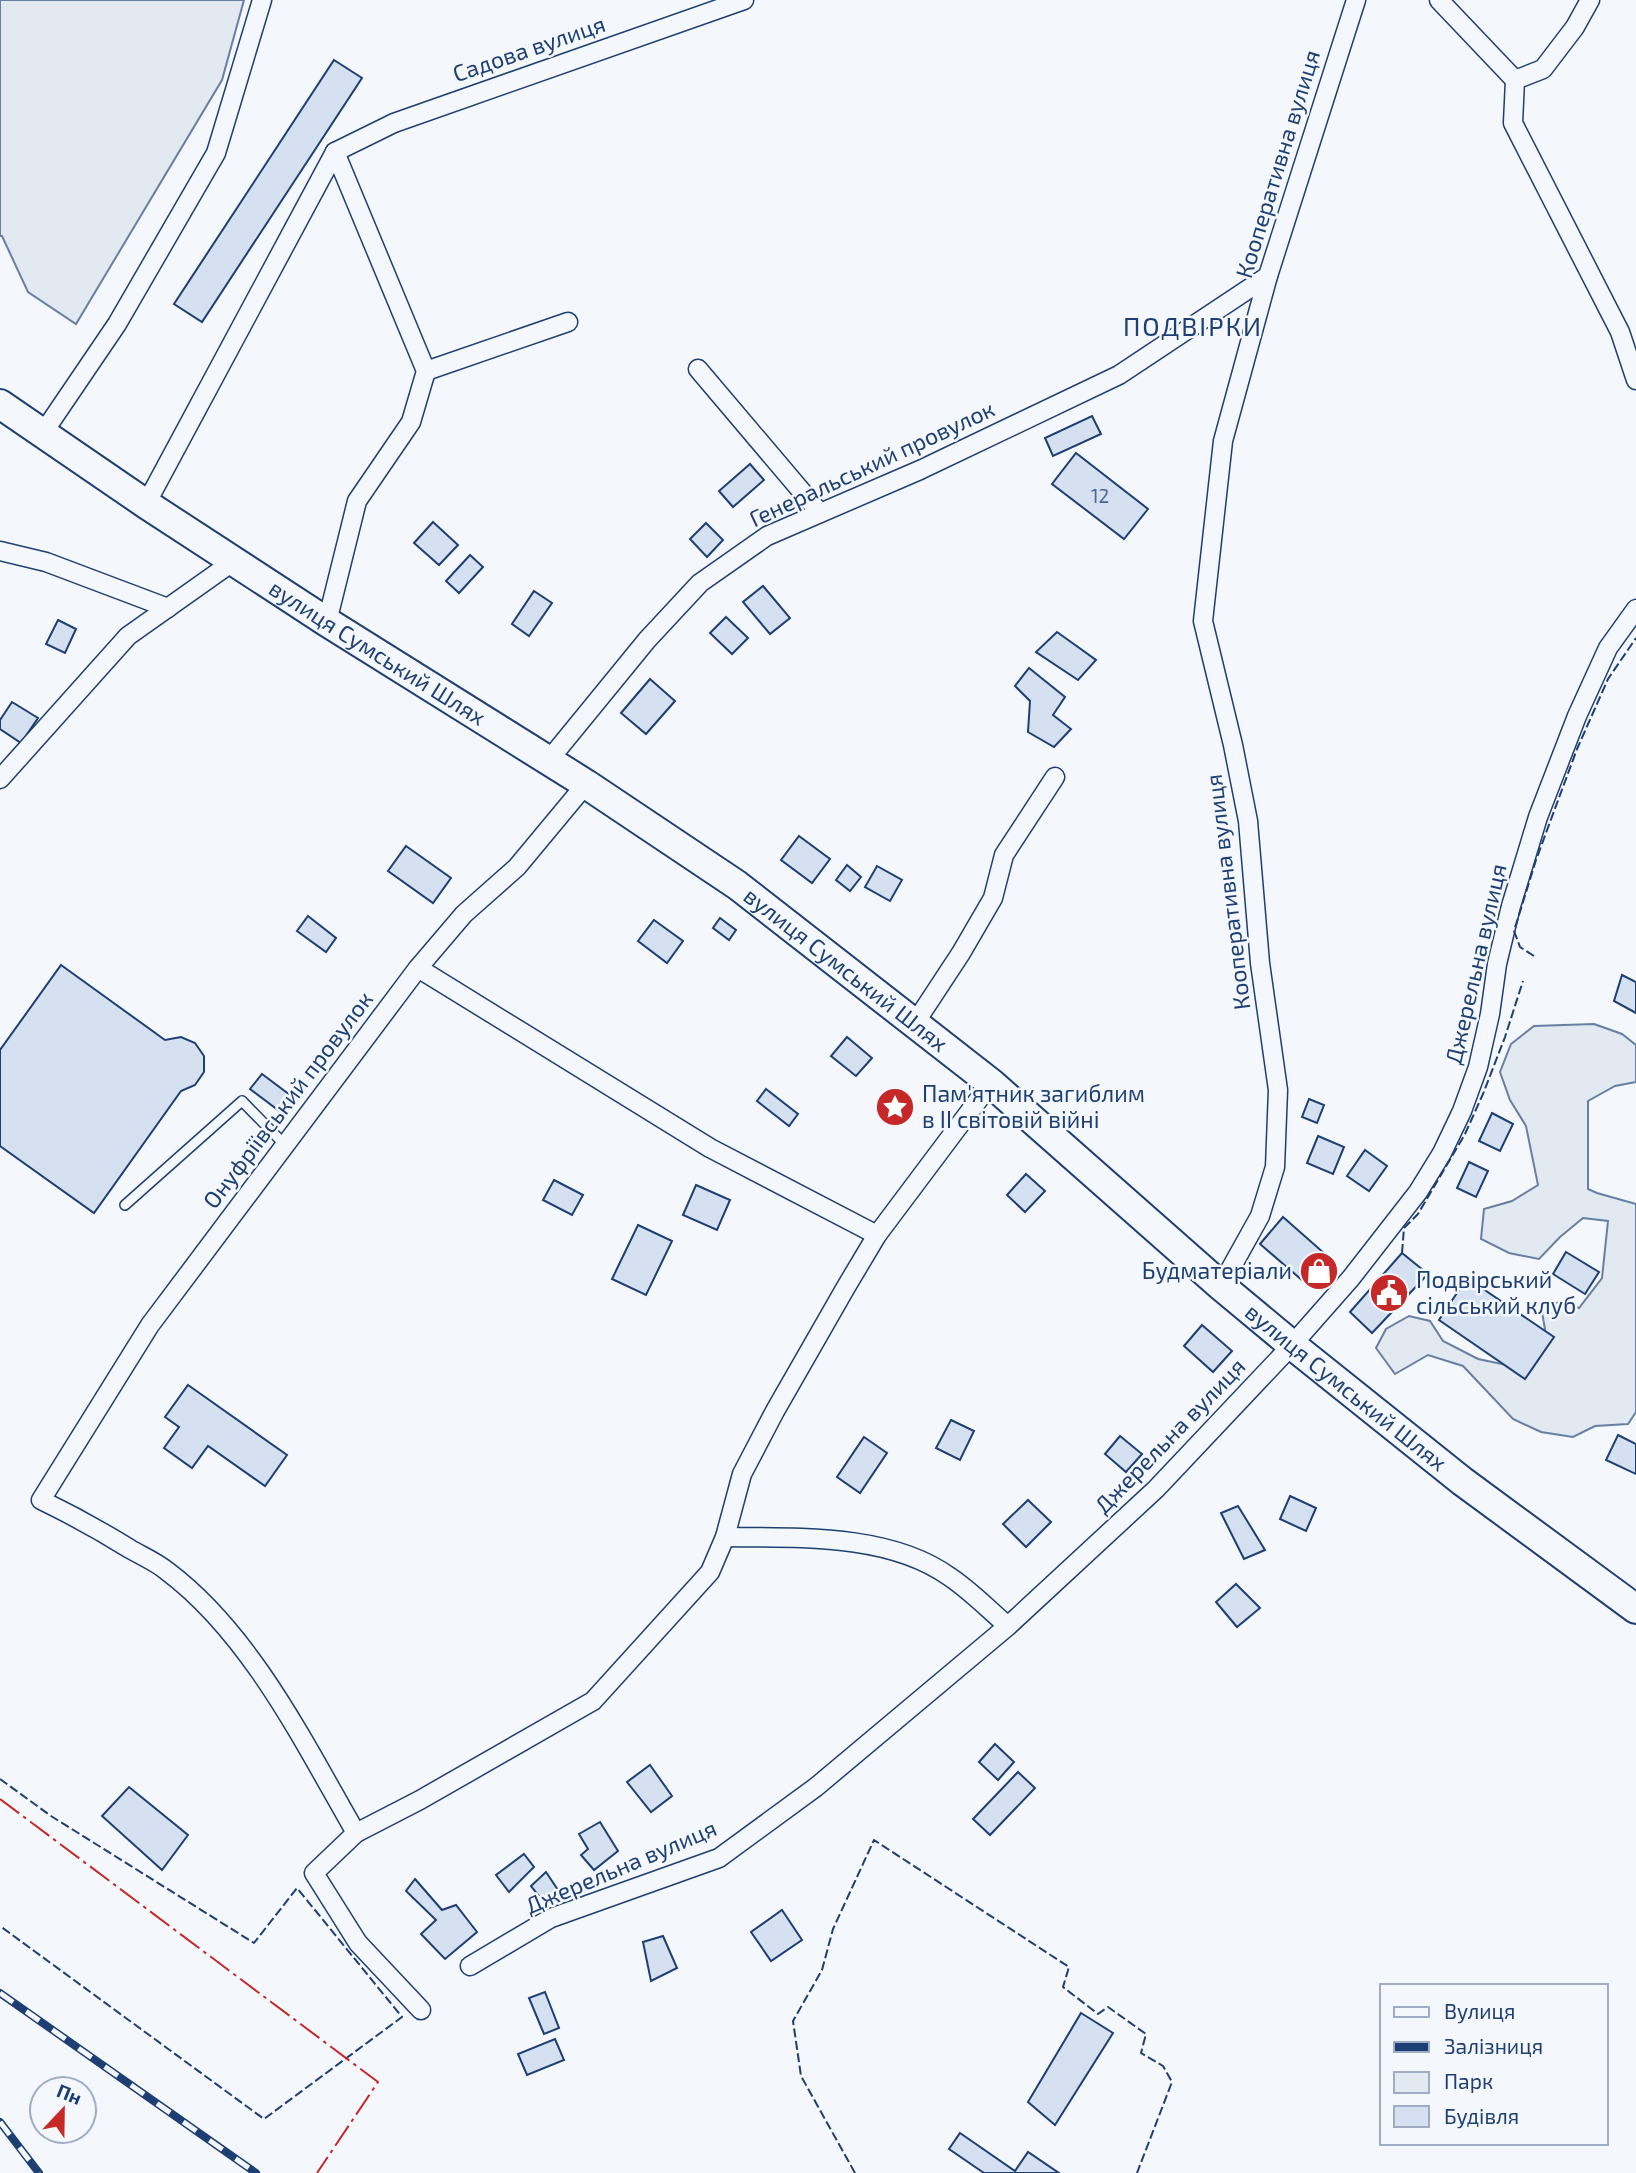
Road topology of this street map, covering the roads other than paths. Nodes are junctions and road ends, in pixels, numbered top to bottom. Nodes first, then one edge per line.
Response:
1 (262, 0) edge
2 (744, 0) edge
3 (1356, 0) edge
4 (1439, 0) edge
5 (1590, 0) edge
6 (1515, 80) junction
7 (335, 152) junction
8 (1268, 276) junction
9 (568, 322) dead end
10 (698, 369) dead end
11 (426, 372) junction
12 (1636, 380) edge
13 (0, 404) edge
14 (43, 433) junction
15 (146, 504) junction
16 (820, 513) junction
17 (0, 551) edge
18 (234, 561) junction
19 (168, 608) junction
20 (1636, 608) edge
21 (327, 622) junction
22 (549, 760) junction
23 (1055, 777) dead end
24 (0, 779) edge
25 (586, 784) junction
26 (418, 968) junction
27 (915, 1023) junction
28 (991, 1083) junction
29 (280, 1140) junction
30 (125, 1205) dead end
31 (877, 1235) junction
32 (1221, 1286) junction
33 (1292, 1345) junction
34 (725, 1537) junction
35 (1636, 1609) edge
36 (1008, 1626) junction
37 (356, 1833) junction
38 (470, 1966) dead end
39 (421, 2010) dead end

1 - 14 street
2 - 7 street, Садова вулиця
3 - 8 street, Кооперативна вулиця
4 - 6 street
5 - 6 street
6 - 12 street
7 - 11 street
7 - 15 street
8 - 16 street, Генеральський провулок
8 - 32 street, Кооперативна вулиця
9 - 11 street
10 - 16 street
11 - 21 street
13 - 14 main road, вулиця Сумський Шлях
14 - 15 main road, вулиця Сумський Шлях
15 - 18 main road, вулиця Сумський Шлях
16 - 22 street, Генеральський провулок
17 - 19 street
18 - 19 street
18 - 21 main road, вулиця Сумський Шлях
19 - 24 street
20 - 33 street, Джерельна вулиця
21 - 22 main road, вулиця Сумський Шлях
22 - 25 main road, вулиця Сумський Шлях
23 - 27 street
25 - 26 street, Онуфріївський провулок
25 - 27 main road, вулиця Сумський Шлях
26 - 29 street, Онуфріївський провулок
26 - 31 street
27 - 28 main road, вулиця Сумський Шлях
28 - 31 street
28 - 32 main road, вулиця Сумський Шлях
29 - 30 lane
29 - 37 street, Онуфріївський провулок
31 - 34 street
32 - 33 main road, вулиця Сумський Шлях
33 - 35 main road, вулиця Сумський Шлях
33 - 36 street, Джерельна вулиця
34 - 36 street
34 - 37 street
36 - 38 street, Джерельна вулиця
37 - 39 street

